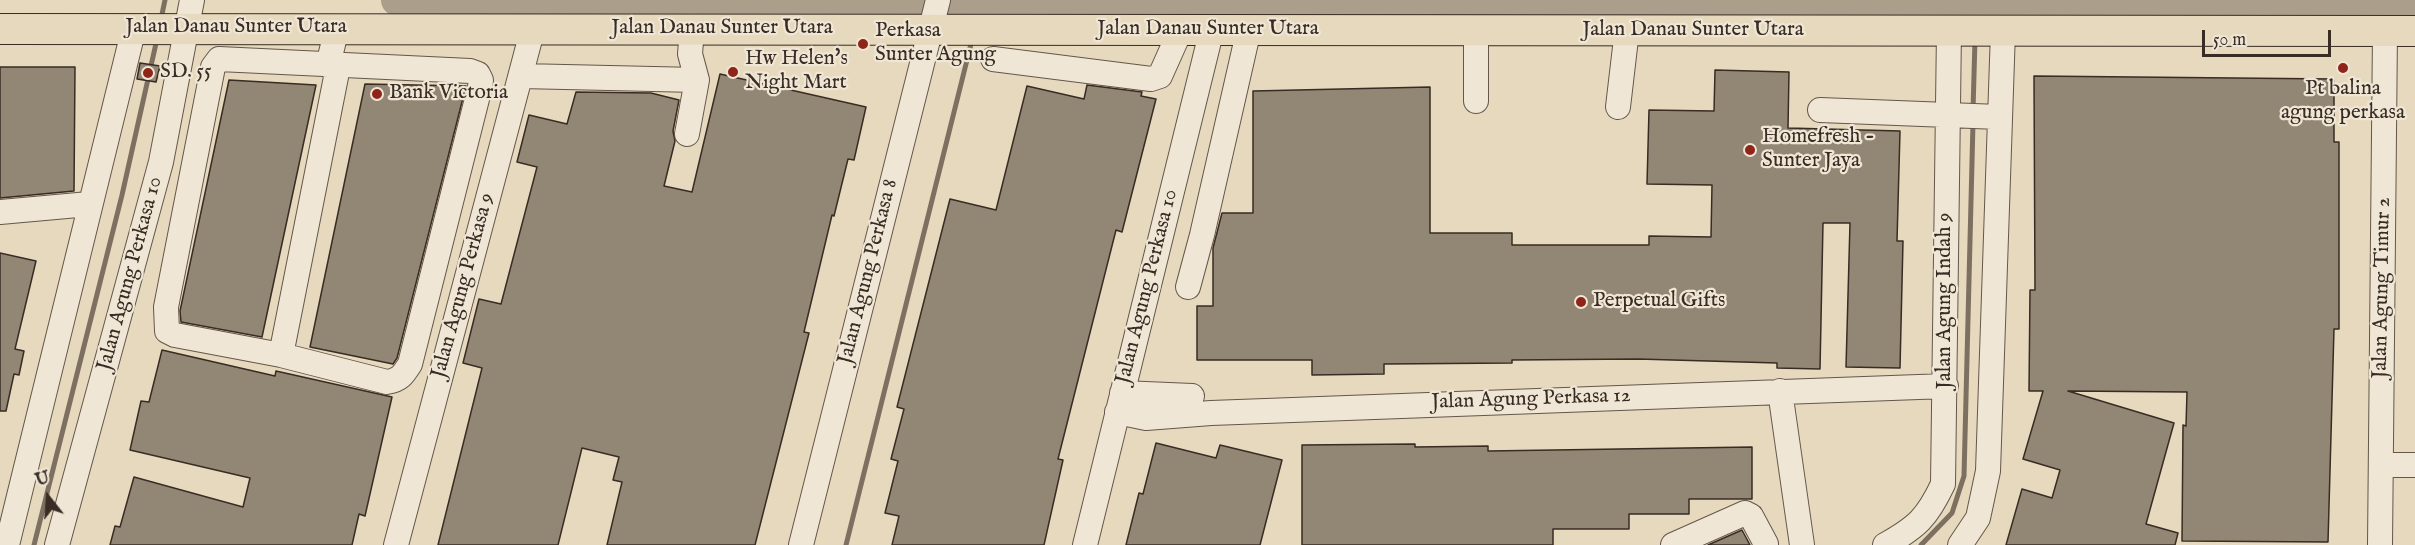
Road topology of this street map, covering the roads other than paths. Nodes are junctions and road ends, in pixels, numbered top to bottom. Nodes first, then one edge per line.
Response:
1 (937, 20) edge
2 (169, 21) edge
3 (348, 28) junction
4 (533, 28) junction
5 (692, 28) junction
6 (1181, 29) junction
7 (1212, 29) junction
8 (1250, 29) junction
9 (0, 30) edge
10 (1627, 30) junction
11 (1975, 30) junction
12 (2385, 31) junction
13 (2415, 31) edge
14 (1476, 32) junction
15 (993, 60) dead end
16 (338, 70) junction
17 (521, 75) junction
18 (697, 80) junction
19 (1476, 101) dead end
20 (1618, 107) dead end
21 (1820, 110) dead end
22 (1973, 116) junction
23 (687, 134) dead end
24 (161, 162) junction
25 (194, 169) junction
26 (89, 204) junction
27 (0, 212) edge
28 (1161, 233) junction
29 (1202, 235) junction
30 (1188, 287) dead end
31 (281, 355) junction
32 (1946, 386) junction
33 (1780, 391) junction
34 (1192, 396) dead end
35 (1120, 403) junction
36 (2381, 465) junction
37 (2415, 465) edge
38 (1800, 539) edge
39 (7, 545) edge
40 (57, 545) edge
41 (396, 545) edge
42 (801, 545) edge
43 (1084, 545) edge
44 (1673, 545) edge
45 (1766, 545) edge
46 (1885, 545) edge
47 (1960, 545) edge
48 (2380, 545) edge

1 - 5 main road, Jalan Danau Sunter Utara
1 - 6 main road, Jalan Danau Sunter Utara
1 - 42 street, Jalan Agung Perkasa 8
2 - 3 main road, Jalan Danau Sunter Utara
2 - 9 main road, Jalan Danau Sunter Utara
2 - 24 street, Jalan Agung Perkasa 10
2 - 26 street
3 - 4 main road, Jalan Danau Sunter Utara
3 - 16 street
4 - 5 main road, Jalan Danau Sunter Utara
4 - 17 street, Jalan Agung Perkasa 9
5 - 18 street
6 - 7 main road, Jalan Danau Sunter Utara
6 - 15 street
7 - 8 main road, Jalan Danau Sunter Utara
7 - 28 street, Jalan Agung Perkasa 10
8 - 14 main road, Jalan Danau Sunter Utara
8 - 29 street
10 - 11 main road, Jalan Danau Sunter Utara
10 - 14 main road, Jalan Danau Sunter Utara
10 - 20 street
11 - 12 main road, Jalan Danau Sunter Utara
11 - 22 street, Jalan Agung Indah 9
11 - 22 street, Jalan Agung Indah 9
12 - 13 main road, Jalan Danau Sunter Utara
12 - 36 street, Jalan Agung Timur 2
14 - 19 street
16 - 25 street
16 - 31 street
16 - 31 street
17 - 18 street
17 - 41 street, Jalan Agung Perkasa 9
18 - 23 street
21 - 22 street
22 - 32 street, Jalan Agung Indah 9
22 - 47 street, Jalan Agung Indah 9
24 - 25 street
24 - 40 street, Jalan Agung Perkasa 10
25 - 31 street
26 - 27 street
26 - 39 street
28 - 29 street
28 - 35 street, Jalan Agung Perkasa 10
29 - 30 street
32 - 33 street, Jalan Agung Perkasa 12
32 - 46 street, Jalan Agung Indah 9
33 - 35 street, Jalan Agung Perkasa 12
33 - 38 street
34 - 35 street
35 - 43 street, Jalan Agung Perkasa 10
36 - 37 street
36 - 48 street, Jalan Agung Timur 2
38 - 45 street
44 - 45 street

